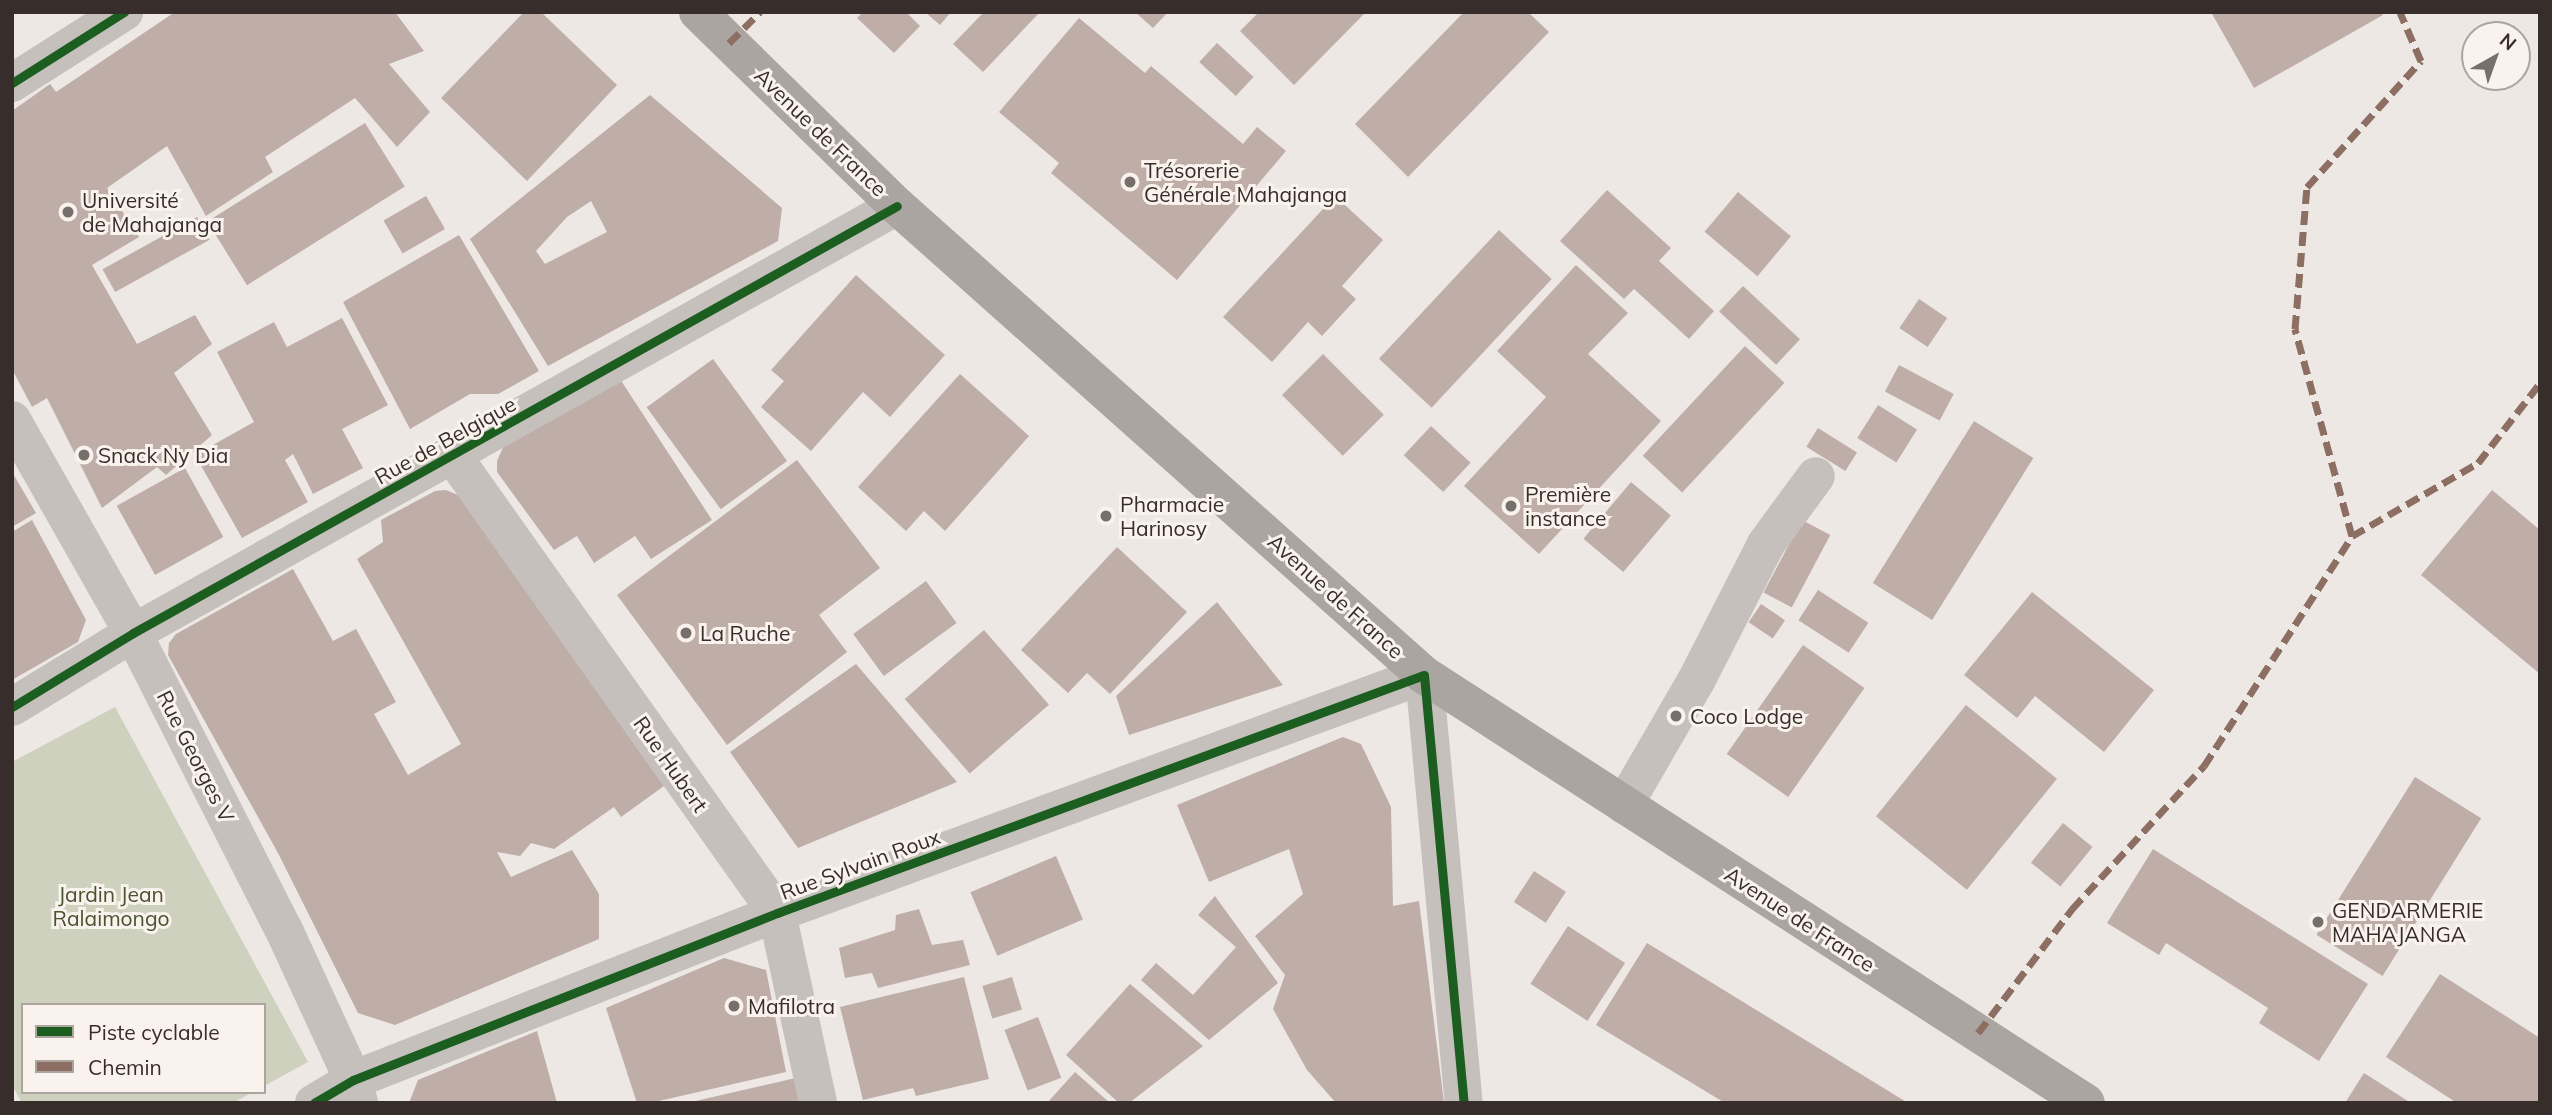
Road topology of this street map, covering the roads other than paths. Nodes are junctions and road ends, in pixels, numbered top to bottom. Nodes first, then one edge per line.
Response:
1 (124, 12) edge
2 (698, 12) edge
3 (12, 83) edge
4 (897, 206) junction
5 (12, 420) edge
6 (453, 456) junction
7 (1816, 476) dead end
8 (133, 633) junction
9 (1424, 675) junction
10 (12, 707) edge
11 (1624, 805) junction
12 (777, 913) junction
13 (356, 1092) edge
14 (314, 1103) edge
15 (818, 1103) edge
16 (1464, 1103) edge
17 (2086, 1103) edge

1 - 3 street
2 - 4 main road, Avenue de France
4 - 6 street, Rue de Belgique
4 - 9 main road, Avenue de France
5 - 8 street, Rue Georges V
6 - 8 street, Rue de Belgique
6 - 12 street, Rue Hubert
7 - 11 street
8 - 10 street, Rue de Belgique
8 - 13 street, Rue Georges V
9 - 11 main road, Avenue de France
9 - 12 street, Rue Sylvain Roux
9 - 16 street
11 - 17 main road, Avenue de France
12 - 13 street, Rue Sylvain Roux
12 - 15 street, Rue Hubert
13 - 14 street, Rue Sylvain Roux

